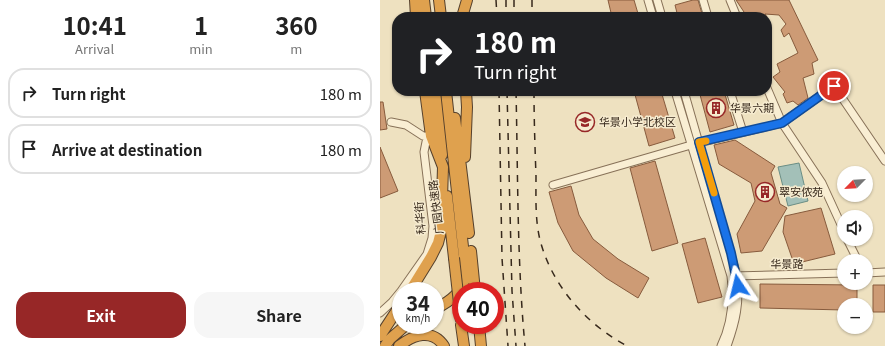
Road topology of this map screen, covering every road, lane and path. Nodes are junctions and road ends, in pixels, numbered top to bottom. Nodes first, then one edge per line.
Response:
1 (415, 0) edge
2 (424, 0) edge
3 (439, 0) edge
4 (467, 0) edge
5 (648, 0) edge
6 (657, 0) edge
7 (703, 0) edge
8 (730, 0) edge
9 (416, 12) edge
10 (425, 12) edge
11 (440, 12) edge
12 (463, 12) edge
13 (652, 12) edge
14 (661, 12) edge
15 (707, 12) edge
16 (735, 12) edge
17 (426, 96) edge
18 (436, 96) edge
19 (447, 96) edge
20 (453, 96) edge
21 (467, 96) edge
22 (677, 96) edge
23 (685, 96) edge
24 (732, 96) edge
25 (770, 96) edge
26 (391, 122) dead end
27 (782, 123) junction
28 (743, 132) junction
29 (431, 136) junction
30 (699, 142) junction
31 (692, 144) junction
32 (885, 161) edge
33 (443, 167) junction
34 (463, 178) junction
35 (553, 185) dead end
36 (837, 216) edge
37 (885, 272) edge
38 (873, 273) edge
39 (837, 274) edge
40 (734, 276) junction
41 (407, 282) edge
42 (416, 282) edge
43 (457, 282) edge
44 (474, 282) edge
45 (392, 302) edge
46 (444, 304) edge
47 (380, 313) edge
48 (392, 328) edge
49 (396, 334) edge
50 (463, 334) edge
51 (480, 334) edge
52 (387, 342) edge
53 (399, 346) edge
54 (444, 346) edge
55 (464, 346) edge
56 (481, 346) edge
57 (721, 346) edge
58 (727, 346) edge

1 - 9 highway
2 - 10 highway
3 - 11 highway
4 - 12 highway
5 - 13 street
6 - 14 street
7 - 15 street
8 - 16 street
17 - 29 highway
18 - 33 highway, 广园快速路
19 - 46 highway
20 - 34 highway
21 - 34 highway
22 - 31 street
23 - 30 street
24 - 28 street
25 - 27 street
26 - 29 street
27 - 28 street
27 - 32 street
27 - 36 street
28 - 30 street
29 - 33 highway
29 - 41 street, 科华街
30 - 40 street
31 - 35 street
31 - 40 street
33 - 42 highway
33 - 43 highway, 广园快速路, bridge
34 - 44 highway
37 - 38 street
39 - 40 street, 华景路
40 - 57 street
40 - 58 street
45 - 47 street, 科华街
48 - 52 highway
49 - 52 highway
50 - 55 highway
51 - 56 highway
53 - 54 highway

